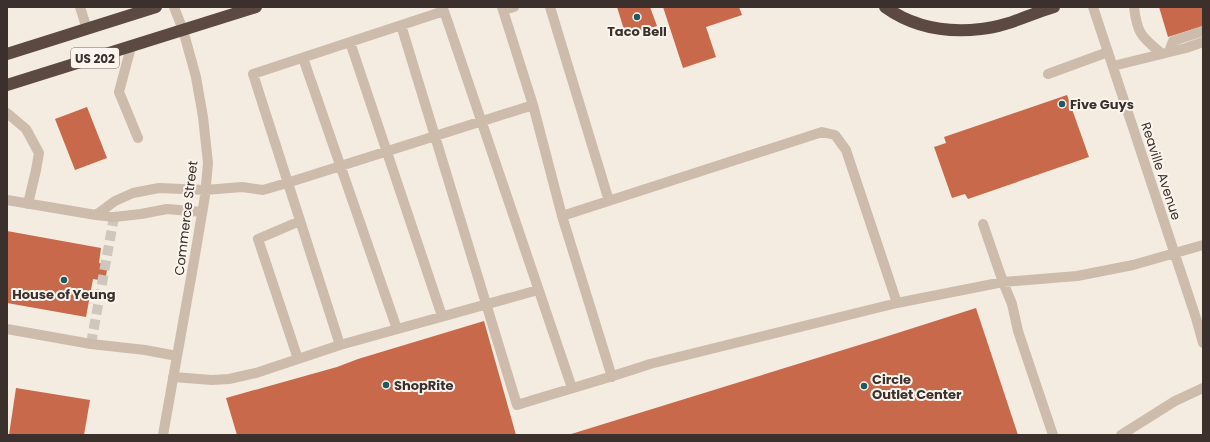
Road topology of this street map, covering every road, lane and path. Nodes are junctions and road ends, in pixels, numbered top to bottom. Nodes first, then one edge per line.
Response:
1 (80, 7) edge
2 (156, 7) edge
3 (174, 7) edge
4 (256, 7) edge
5 (514, 7) edge
6 (550, 7) edge
7 (885, 7) edge
8 (1054, 7) edge
9 (1093, 7) edge
10 (1134, 7) edge
11 (502, 8) edge
12 (401, 25) junction
13 (87, 29) junction
14 (183, 30) junction
15 (1203, 31) edge
16 (350, 42) junction
17 (1203, 42) edge
18 (130, 46) junction
19 (1108, 52) junction
20 (1165, 53) junction
21 (7, 54) edge
22 (303, 58) junction
23 (1113, 66) junction
24 (1048, 74) dead end
25 (7, 85) edge
26 (533, 105) junction
27 (7, 113) edge
28 (481, 121) junction
29 (435, 136) junction
30 (138, 138) dead end
31 (387, 151) junction
32 (340, 166) junction
33 (287, 183) junction
34 (205, 190) junction
35 (7, 200) edge
36 (609, 201) junction
37 (28, 204) junction
38 (202, 212) junction
39 (96, 215) junction
40 (562, 216) junction
41 (300, 222) junction
42 (983, 224) dead end
43 (1203, 245) edge
44 (1175, 254) junction
45 (1003, 282) junction
46 (538, 290) junction
47 (897, 303) junction
48 (487, 304) junction
49 (442, 316) junction
50 (7, 329) edge
51 (397, 329) junction
52 (1203, 343) edge
53 (340, 345) junction
54 (177, 356) junction
55 (298, 358) junction
56 (173, 378) junction
57 (612, 378) junction
58 (572, 388) junction
59 (1203, 388) edge
60 (163, 435) edge
61 (1053, 435) edge
62 (1121, 435) edge

1 - 13 street
2 - 13 highway, US 202
3 - 14 street, Commerce Street
4 - 14 highway, US 202
5 - 11 street
6 - 36 street
7 - 8 highway
9 - 19 street, Reaville Avenue
10 - 20 street
11 - 26 street
12 - 16 street
12 - 28 street
12 - 29 street
13 - 21 highway, US 202
14 - 18 highway, US 202
14 - 34 street, Commerce Street
15 - 20 street
16 - 22 street
16 - 31 street
17 - 20 street
18 - 25 highway, US 202
18 - 30 street
19 - 23 street, Reaville Avenue
19 - 24 street
20 - 23 street
22 - 32 street
22 - 33 street
23 - 44 street, Reaville Avenue
26 - 28 street
26 - 40 street
27 - 37 street
28 - 29 street
28 - 46 street
29 - 31 street
29 - 48 street
31 - 32 street
31 - 49 street
32 - 33 street
32 - 51 street
33 - 34 street
33 - 41 street
34 - 38 street, Commerce Street
34 - 39 street
35 - 37 street
36 - 40 street
36 - 47 street
37 - 39 street
38 - 39 street
38 - 54 street, Commerce Street
40 - 57 street
41 - 53 street
41 - 55 street
42 - 45 street
43 - 44 street
44 - 45 street
44 - 52 street, Reaville Avenue
45 - 47 street
45 - 61 street
46 - 48 street
46 - 58 street
47 - 57 street
48 - 49 street
48 - 58 street
49 - 51 street
50 - 54 street
51 - 53 street
53 - 55 street
54 - 56 street, Commerce Street
55 - 56 street
56 - 60 street, Commerce Street
57 - 58 street
59 - 62 street

